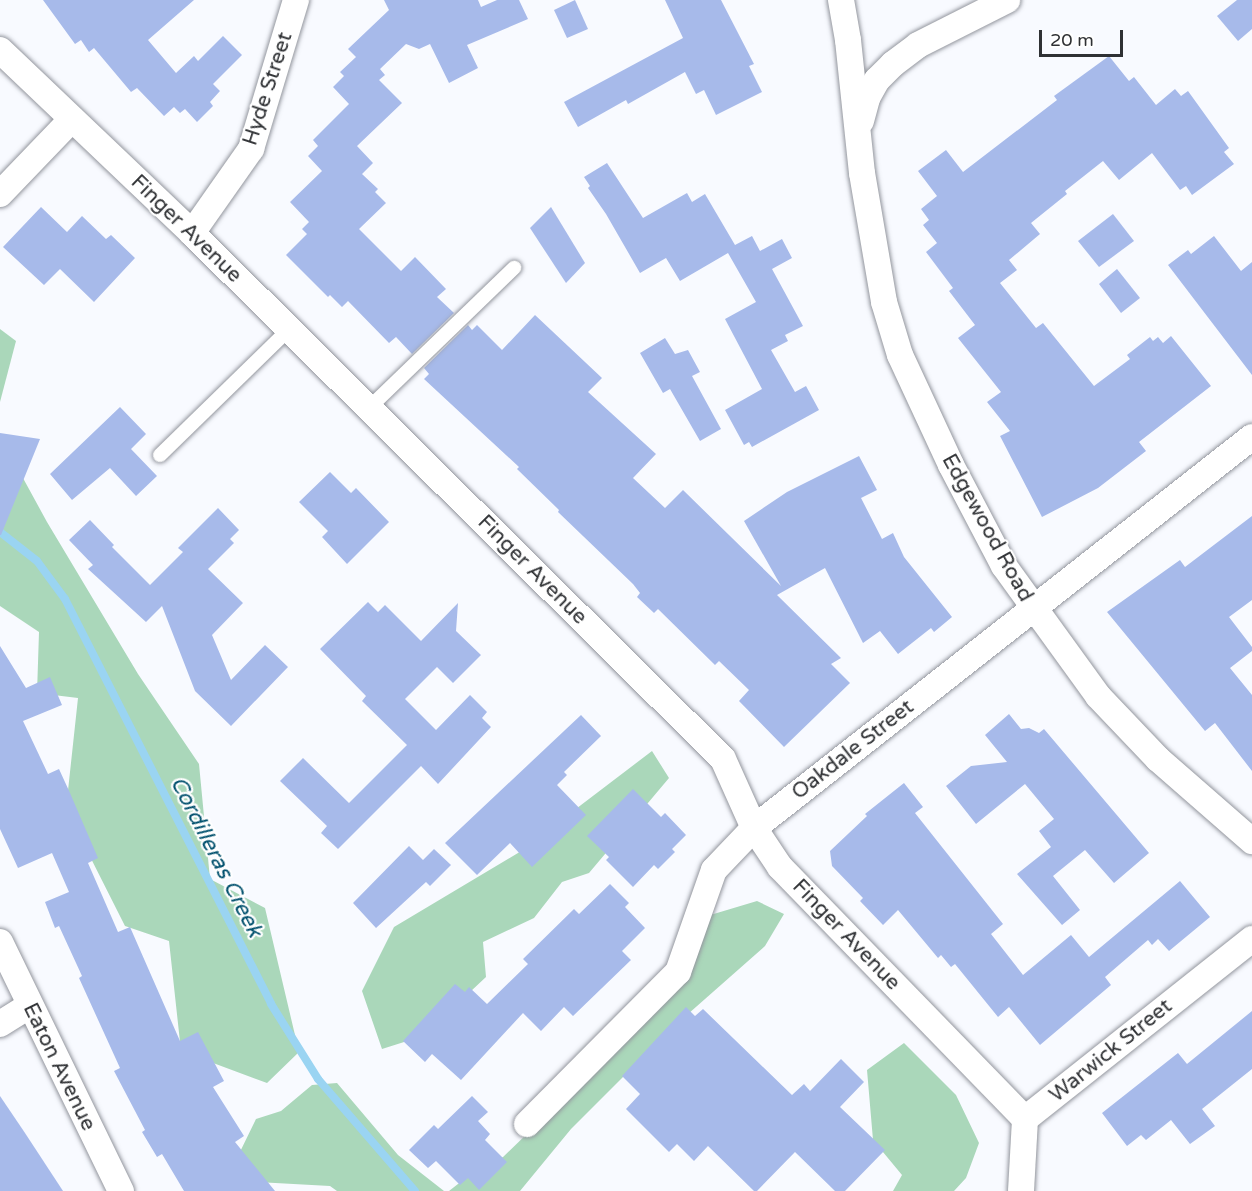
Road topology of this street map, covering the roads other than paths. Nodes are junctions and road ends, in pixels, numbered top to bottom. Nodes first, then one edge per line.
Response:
1 (296, 0) edge
2 (841, 0) edge
3 (1007, 0) edge
4 (0, 51) edge
5 (72, 119) junction
6 (859, 140) junction
7 (0, 194) edge
8 (192, 233) junction
9 (514, 268) dead end
10 (288, 329) junction
11 (369, 408) junction
12 (1252, 437) edge
13 (160, 455) dead end
14 (1032, 608) junction
15 (754, 828) junction
16 (1252, 841) edge
17 (1252, 939) edge
18 (0, 942) edge
19 (29, 1006) junction
20 (0, 1024) edge
21 (1025, 1119) junction
22 (527, 1124) dead end
23 (121, 1191) edge
24 (1021, 1191) edge

1 - 8 street, Hyde Street
2 - 6 street, Edgewood Road
3 - 6 street, Edgewood Road
4 - 5 street, Finger Avenue
5 - 7 street
5 - 8 street, Finger Avenue
6 - 14 street, Edgewood Road
8 - 10 street, Finger Avenue
9 - 11 lane
10 - 11 street, Finger Avenue
10 - 13 lane
11 - 15 street, Finger Avenue
12 - 14 street, Oakdale Street
14 - 15 street, Oakdale Street
14 - 16 street, Edgewood Road
15 - 21 street, Finger Avenue
15 - 22 street, Oakdale Street
17 - 21 street, Warwick Street
18 - 19 street, Eaton Avenue
19 - 20 street
19 - 23 street, Eaton Avenue
21 - 24 street

